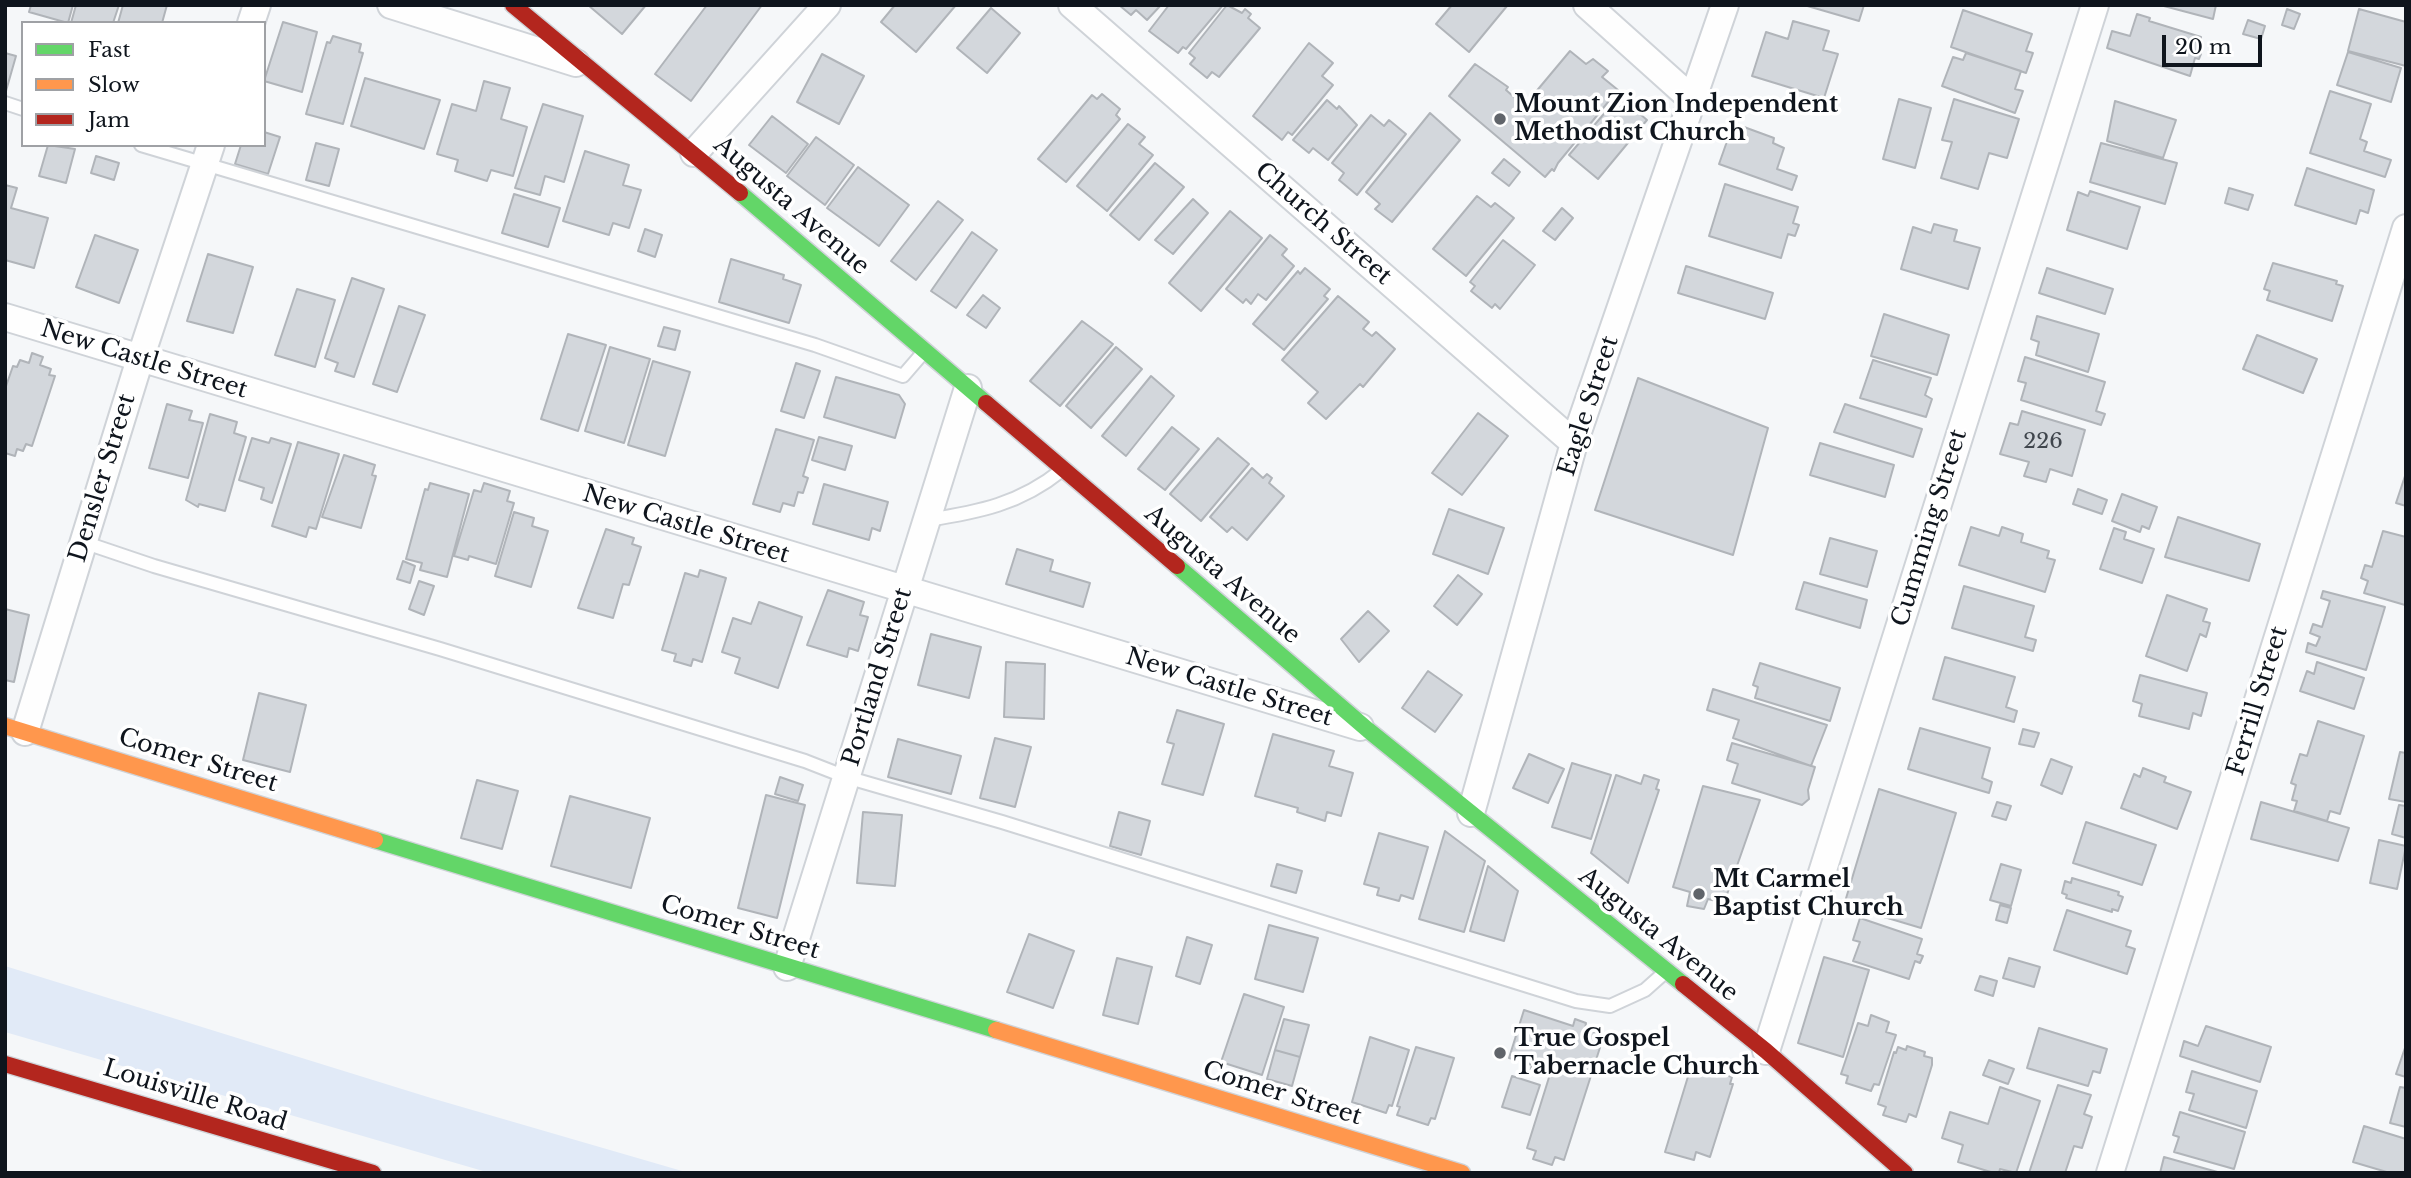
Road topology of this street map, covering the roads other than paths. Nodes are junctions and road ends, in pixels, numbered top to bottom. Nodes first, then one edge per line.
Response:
1 (391, 5) edge
2 (513, 5) edge
3 (827, 5) edge
4 (1072, 5) edge
5 (1587, 5) edge
6 (1725, 5) edge
7 (2095, 5) edge
8 (584, 66) junction
9 (1695, 101) junction
10 (154, 147) edge
11 (694, 153) junction
12 (208, 155) edge
13 (2406, 228) edge
14 (5, 317) edge
15 (925, 351) junction
16 (140, 359) junction
17 (968, 388) junction
18 (1574, 443) junction
19 (1063, 469) junction
20 (927, 520) junction
21 (83, 542) junction
22 (905, 591) junction
23 (15, 729) edge
24 (1368, 730) junction
25 (846, 777) junction
26 (1471, 813) junction
27 (788, 967) junction
28 (1667, 971) junction
29 (1766, 1051) junction
30 (5, 1064) edge
31 (373, 1173) edge
32 (1462, 1173) edge
33 (1905, 1173) edge
34 (2110, 1173) edge

1 - 8 street
2 - 8 main road, Augusta Avenue
3 - 11 street
4 - 18 street, Church Street
5 - 9 street
6 - 9 street, Eagle Street
7 - 29 street, Cumming Street
8 - 11 main road, Augusta Avenue
9 - 18 street, Eagle Street
10 - 12 lane
11 - 15 main road, Augusta Avenue
12 - 15 lane
12 - 16 street, Densler Street
13 - 34 street, Ferrill Street
14 - 16 street, New Castle Street
15 - 17 main road, Augusta Avenue
16 - 21 street, Densler Street
16 - 22 street, New Castle Street
17 - 19 main road, Augusta Avenue
17 - 20 street, Portland Street
18 - 26 street, Eagle Street
19 - 20 lane
19 - 24 main road, Augusta Avenue
20 - 22 street, Portland Street
21 - 23 street, Densler Street
21 - 25 lane
22 - 24 street, New Castle Street
22 - 25 street, Portland Street
23 - 27 main road, Comer Street
24 - 26 main road, Augusta Avenue
25 - 27 street, Portland Street
25 - 28 lane
26 - 28 main road, Augusta Avenue
27 - 32 main road, Comer Street
28 - 29 main road, Augusta Avenue
29 - 33 main road, Augusta Avenue
30 - 31 main road, Louisville Road

